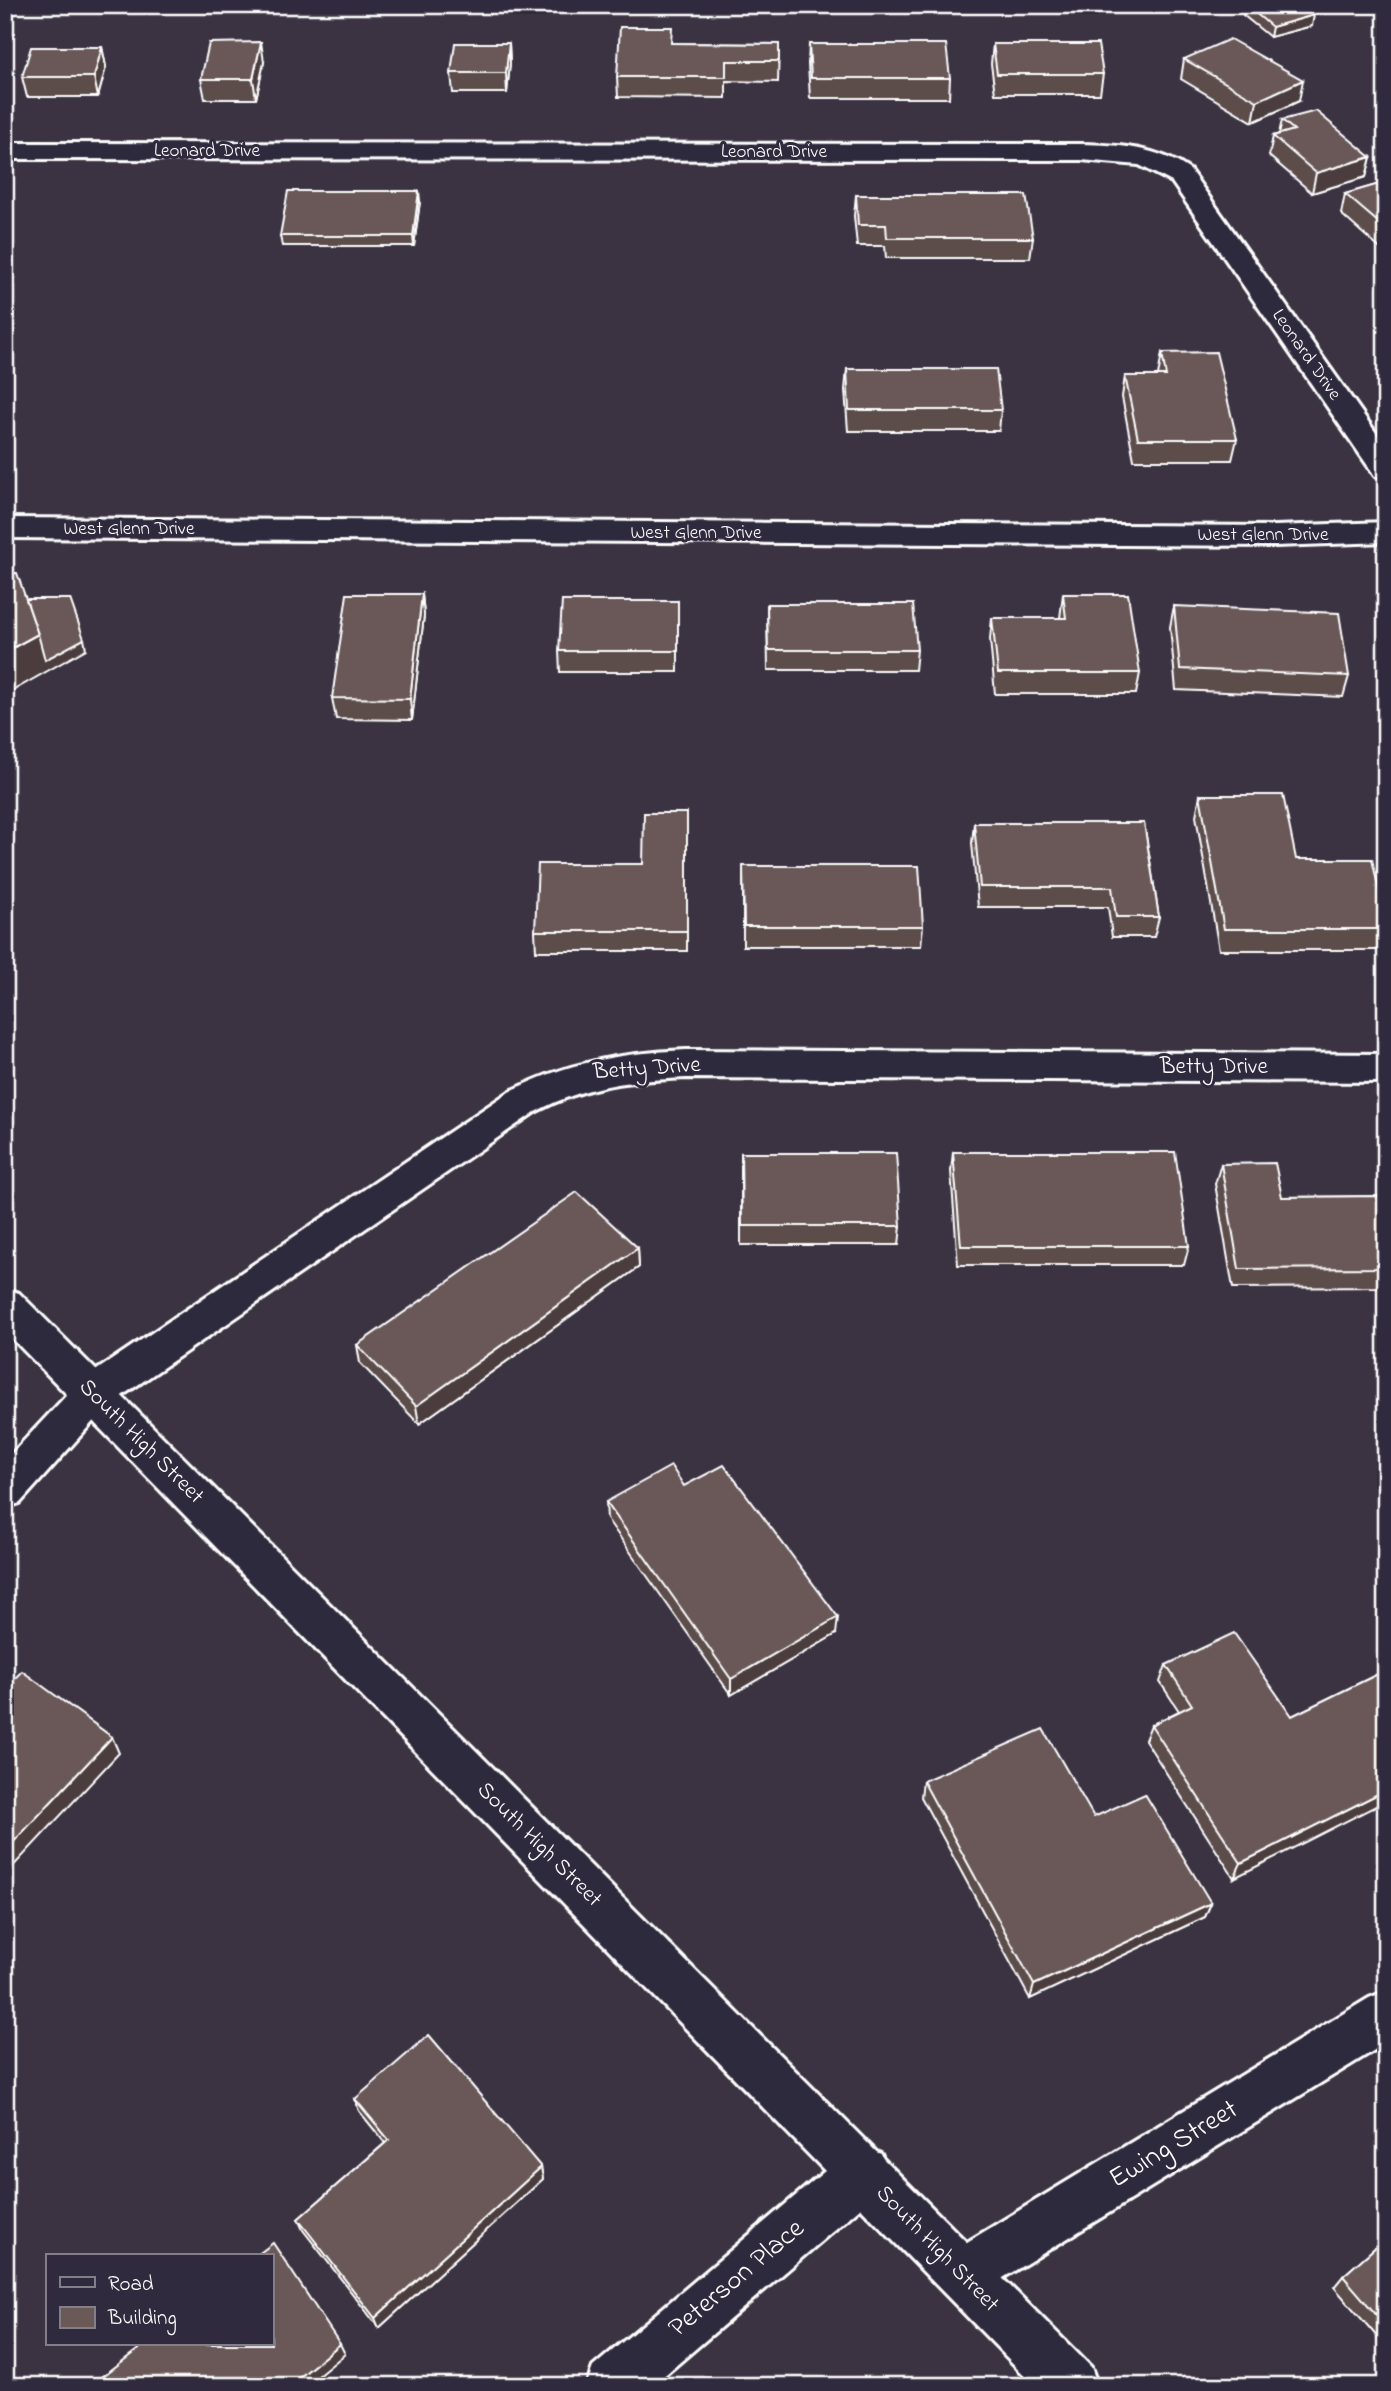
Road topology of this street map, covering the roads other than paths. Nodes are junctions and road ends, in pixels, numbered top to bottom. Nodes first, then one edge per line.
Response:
1 (5, 151) edge
2 (1386, 468) edge
3 (5, 528) edge
4 (1386, 531) edge
5 (1386, 1068) edge
6 (5, 1305) edge
7 (93, 1394) junction
8 (5, 1490) edge
9 (1386, 2015) edge
10 (863, 2172) junction
11 (962, 2274) junction
12 (612, 2386) edge
13 (1072, 2386) edge

1 - 2 street, Leonard Drive
3 - 4 street, West Glenn Drive
5 - 7 street, Betty Drive
6 - 7 street, South High Street
7 - 8 street, Betty Drive
7 - 10 street, South High Street
9 - 11 street, Ewing Street
10 - 11 street, South High Street
10 - 12 street, Peterson Place
11 - 13 street, South High Street

